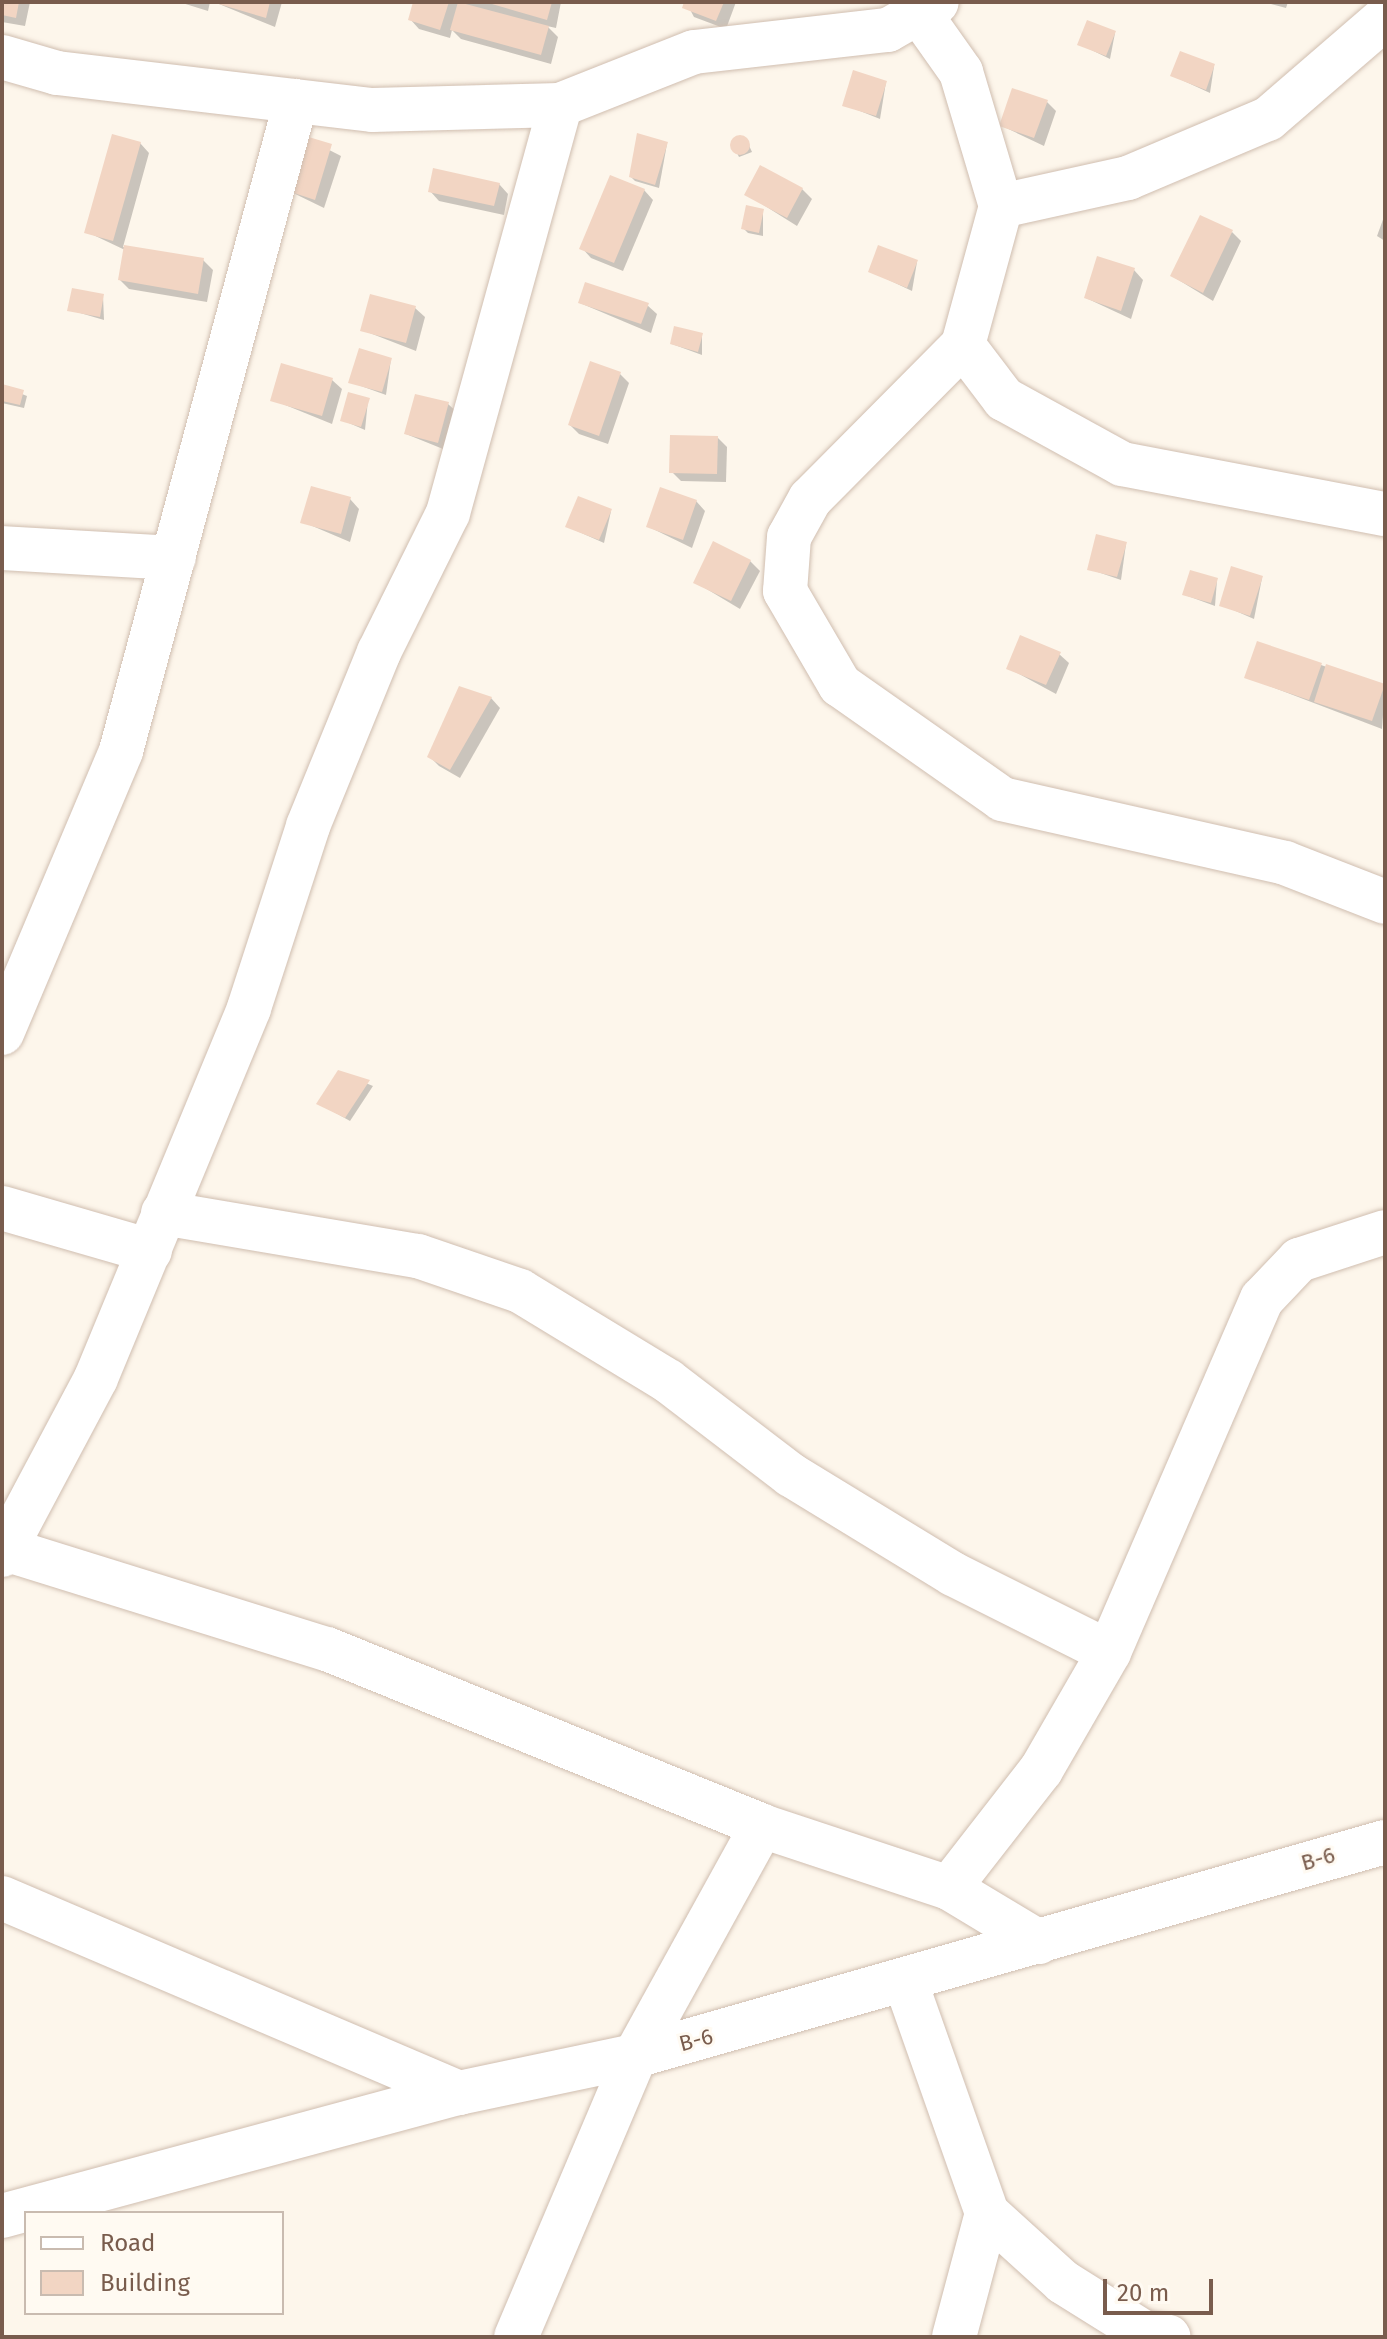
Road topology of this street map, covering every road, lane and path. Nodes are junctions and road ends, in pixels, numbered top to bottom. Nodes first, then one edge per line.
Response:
1 (929, 8) edge
2 (1385, 18) edge
3 (2, 57) edge
4 (296, 101) junction
5 (560, 105) junction
6 (1001, 206) junction
7 (963, 345) junction
8 (1385, 514) edge
9 (2, 548) edge
10 (174, 558) junction
11 (1385, 902) edge
12 (2, 1033) edge
13 (2, 1208) edge
14 (156, 1232) junction
15 (1385, 1232) edge
16 (4, 1552) edge
17 (1109, 1652) junction
18 (762, 1826) junction
19 (1385, 1842) edge
20 (949, 1888) junction
21 (2, 1898) edge
22 (1039, 1942) junction
23 (906, 1983) junction
24 (635, 2056) junction
25 (459, 2093) junction
26 (987, 2213) junction
27 (2, 2216) edge
28 (516, 2337) edge
29 (954, 2337) edge
30 (1169, 2337) edge

1 - 5 street
1 - 6 street
2 - 6 street
3 - 4 street
4 - 5 street
4 - 10 street
5 - 14 street
6 - 7 street
7 - 8 street
7 - 11 street
9 - 10 street
10 - 12 street
13 - 14 street
14 - 16 street
14 - 17 street
15 - 17 street
16 - 18 street
17 - 20 street
18 - 20 street
18 - 24 street
19 - 22 street, B-6
20 - 22 street
21 - 25 street
22 - 23 street, B-6
23 - 24 street, B-6
23 - 26 street
24 - 25 street, B-6
24 - 28 street
25 - 27 street, B-6
26 - 29 street
26 - 30 street

